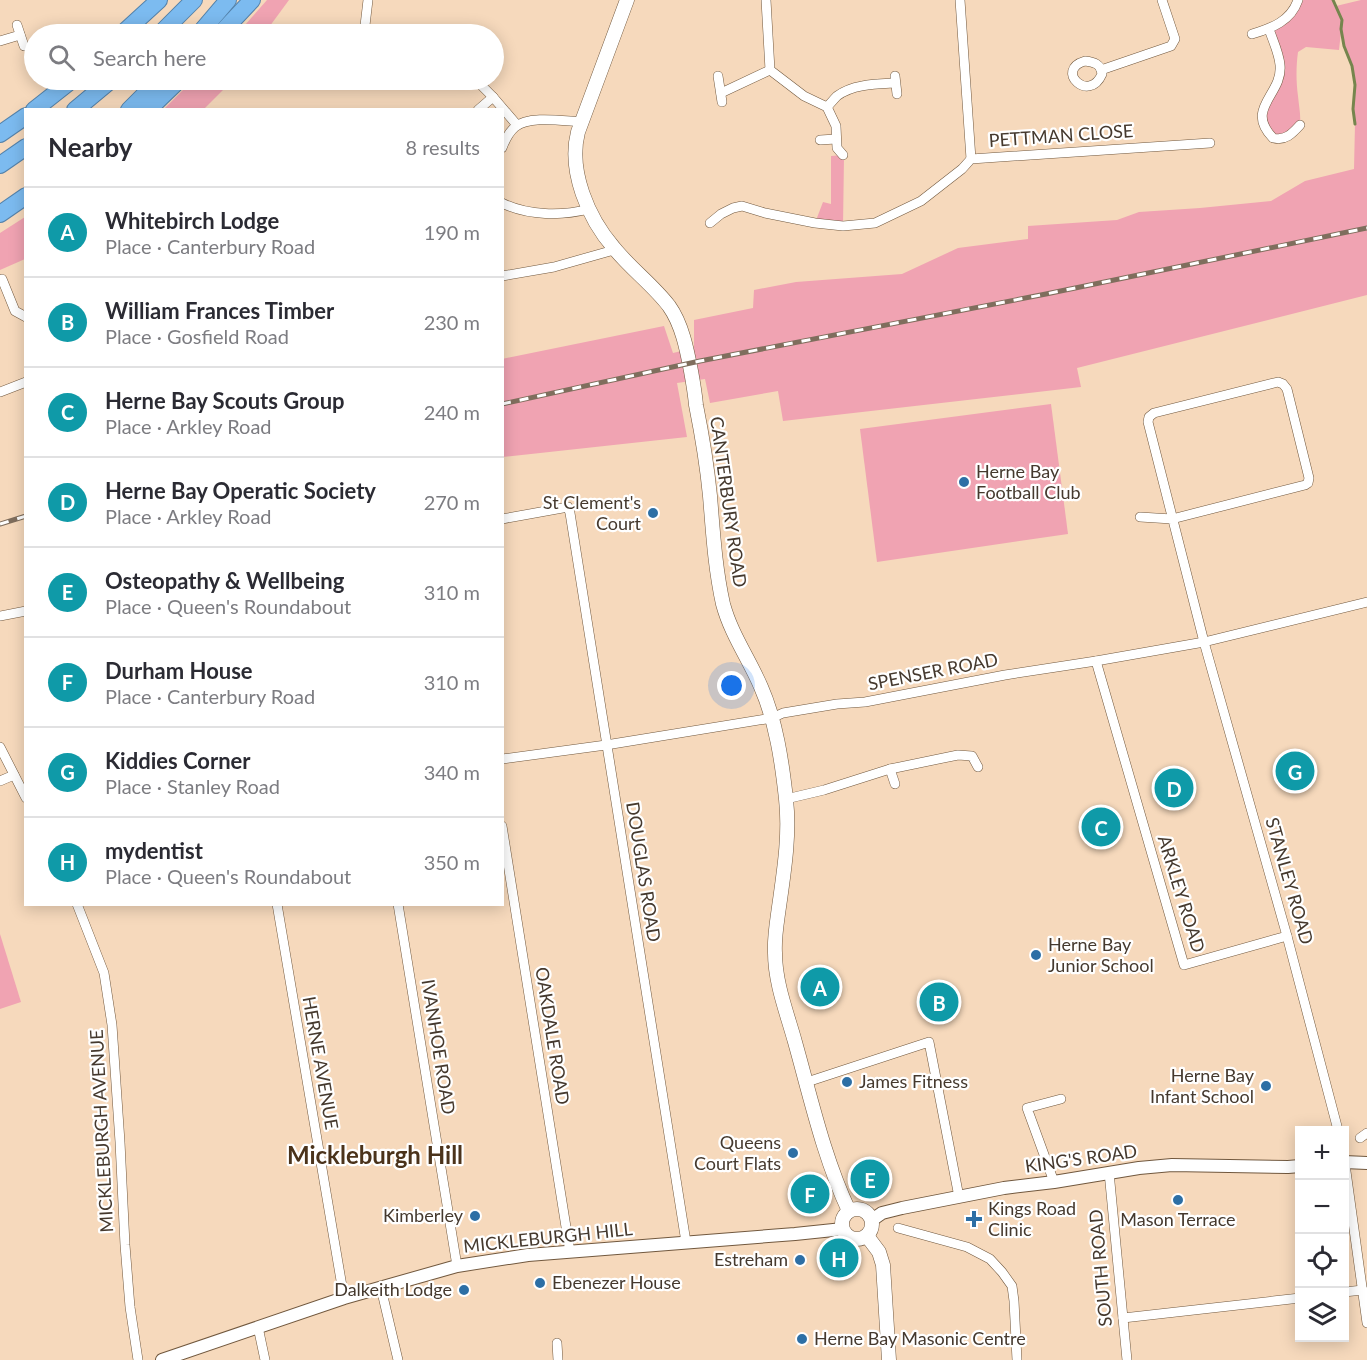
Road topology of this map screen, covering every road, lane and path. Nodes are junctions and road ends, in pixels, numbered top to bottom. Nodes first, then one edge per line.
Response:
1 (159, 0) edge
2 (194, 0) edge
3 (228, 0) edge
4 (252, 0) edge
5 (368, 0) edge
6 (627, 0) edge
7 (766, 0) edge
8 (960, 0) edge
9 (1162, 0) edge
10 (1298, 0) edge
11 (134, 24) edge
12 (170, 24) edge
13 (208, 24) edge
14 (229, 24) edge
15 (365, 24) edge
16 (17, 25) dead end
17 (1269, 29) junction
18 (1252, 34) dead end
19 (20, 35) junction
20 (0, 41) edge
21 (24, 46) dead end
22 (770, 70) junction
23 (1101, 70) dead end
24 (718, 75) dead end
25 (59, 90) edge
26 (99, 90) edge
27 (149, 90) edge
28 (169, 90) edge
29 (486, 90) edge
30 (897, 94) dead end
31 (493, 97) junction
32 (827, 107) junction
33 (37, 108) edge
34 (77, 108) edge
35 (131, 108) edge
36 (150, 108) edge
37 (480, 108) edge
38 (502, 108) edge
39 (504, 110) edge
40 (24, 117) edge
41 (582, 122) junction
42 (517, 125) junction
43 (1300, 125) dead end
44 (1190, 133) dead end
45 (0, 134) edge
46 (836, 139) junction
47 (820, 140) dead end
48 (1210, 143) dead end
49 (504, 144) edge
50 (1190, 144) junction
51 (24, 148) edge
52 (843, 155) dead end
53 (971, 159) junction
54 (0, 165) edge
55 (24, 197) edge
56 (504, 204) edge
57 (589, 209) junction
58 (0, 214) edge
59 (710, 223) dead end
60 (614, 250) junction
61 (504, 276) edge
62 (2, 279) dead end
63 (24, 316) edge
64 (24, 383) edge
65 (0, 393) edge
66 (1140, 517) dead end
67 (504, 519) edge
68 (1172, 519) junction
69 (1367, 602) edge
70 (24, 611) edge
71 (0, 616) edge
72 (1204, 642) junction
73 (1096, 662) junction
74 (772, 718) junction
75 (606, 745) junction
76 (0, 747) edge
77 (504, 759) edge
78 (978, 767) dead end
79 (890, 769) junction
80 (14, 775) junction
81 (0, 781) edge
82 (895, 784) dead end
83 (24, 794) edge
84 (786, 799) junction
85 (504, 839) edge
86 (78, 906) edge
87 (277, 906) edge
88 (398, 906) edge
89 (1287, 936) junction
90 (807, 1082) junction
91 (1061, 1099) dead end
92 (1337, 1126) edge
93 (1349, 1161) edge
94 (1367, 1163) edge
95 (1295, 1166) edge
96 (1109, 1172) junction
97 (1348, 1180) edge
98 (1054, 1182) junction
99 (959, 1197) junction
100 (849, 1211) junction
101 (872, 1220) junction
102 (843, 1228) junction
103 (898, 1228) dead end
104 (867, 1236) junction
105 (686, 1242) junction
106 (570, 1252) junction
107 (457, 1266) junction
108 (381, 1288) junction
109 (1363, 1290) junction
110 (1349, 1291) edge
111 (1295, 1298) edge
112 (344, 1299) junction
113 (1123, 1318) junction
114 (1367, 1323) edge
115 (258, 1327) junction
116 (558, 1343) dead end
117 (138, 1360) edge
118 (162, 1360) edge
119 (265, 1360) edge
120 (398, 1360) edge
121 (558, 1360) edge
122 (889, 1360) edge
123 (1017, 1360) edge
124 (1126, 1360) edge

1 - 11 highway
2 - 12 highway
3 - 13 highway
4 - 14 highway
5 - 15 street
6 - 41 main road, CANTERBURY ROAD
7 - 22 street
8 - 53 street
9 - 23 street
10 - 17 street
16 - 19 street
17 - 18 street
17 - 43 street
19 - 20 street
19 - 21 street
22 - 24 street
22 - 32 street
25 - 33 highway
26 - 34 highway
27 - 35 highway
28 - 36 highway
29 - 31 street
30 - 32 street
31 - 37 street
31 - 38 street
32 - 46 street
39 - 42 street
40 - 45 highway
41 - 42 street
41 - 57 main road, CANTERBURY ROAD
42 - 49 street
44 - 50 street
46 - 47 street
46 - 52 street
48 - 50 street, PETTMAN CLOSE
50 - 53 street, PETTMAN CLOSE
51 - 54 highway
53 - 59 street, PETTMAN CLOSE
55 - 58 highway
56 - 57 street
57 - 60 main road, CANTERBURY ROAD
60 - 61 street
60 - 74 main road, CANTERBURY ROAD
62 - 63 street
64 - 65 street
66 - 68 street
67 - 75 street, DOUGLAS ROAD
68 - 68 street
68 - 72 street, STANLEY ROAD
69 - 72 street, SPENSER ROAD
70 - 71 street
72 - 73 street, SPENSER ROAD
72 - 89 street, STANLEY ROAD
73 - 74 street, SPENSER ROAD
73 - 89 street, ARKLEY ROAD
74 - 75 street, SPENSER ROAD
74 - 84 main road, CANTERBURY ROAD
75 - 77 street, SPENSER ROAD
75 - 105 street, DOUGLAS ROAD
76 - 80 street
78 - 79 street
79 - 82 street
79 - 84 street
80 - 81 street
80 - 83 street
84 - 90 main road, CANTERBURY ROAD
85 - 106 street, OAKDALE ROAD
86 - 117 street, MICKLEBURGH AVENUE
87 - 112 street, HERNE AVENUE
88 - 107 street, IVANHOE ROAD
89 - 92 street, STANLEY ROAD
90 - 99 street
90 - 100 main road, CANTERBURY ROAD
91 - 98 street
93 - 94 street
95 - 96 street, KING'S ROAD
96 - 98 street, KING'S ROAD
96 - 113 street, SOUTH ROAD
97 - 109 street
98 - 99 street, KING'S ROAD
99 - 101 street, KING'S ROAD
100 - 101 main road
100 - 102 main road
101 - 104 main road
102 - 104 main road
102 - 105 street, MICKLEBURGH HILL
103 - 123 street
104 - 122 main road
105 - 106 street, MICKLEBURGH HILL
106 - 107 street, MICKLEBURGH HILL
107 - 108 street, MICKLEBURGH HILL
108 - 112 street, MICKLEBURGH HILL
108 - 120 street
109 - 110 street
109 - 114 street
111 - 113 street
112 - 115 street, MICKLEBURGH HILL
113 - 124 street, SOUTH ROAD
115 - 118 street, MICKLEBURGH HILL
115 - 119 street
116 - 121 street

